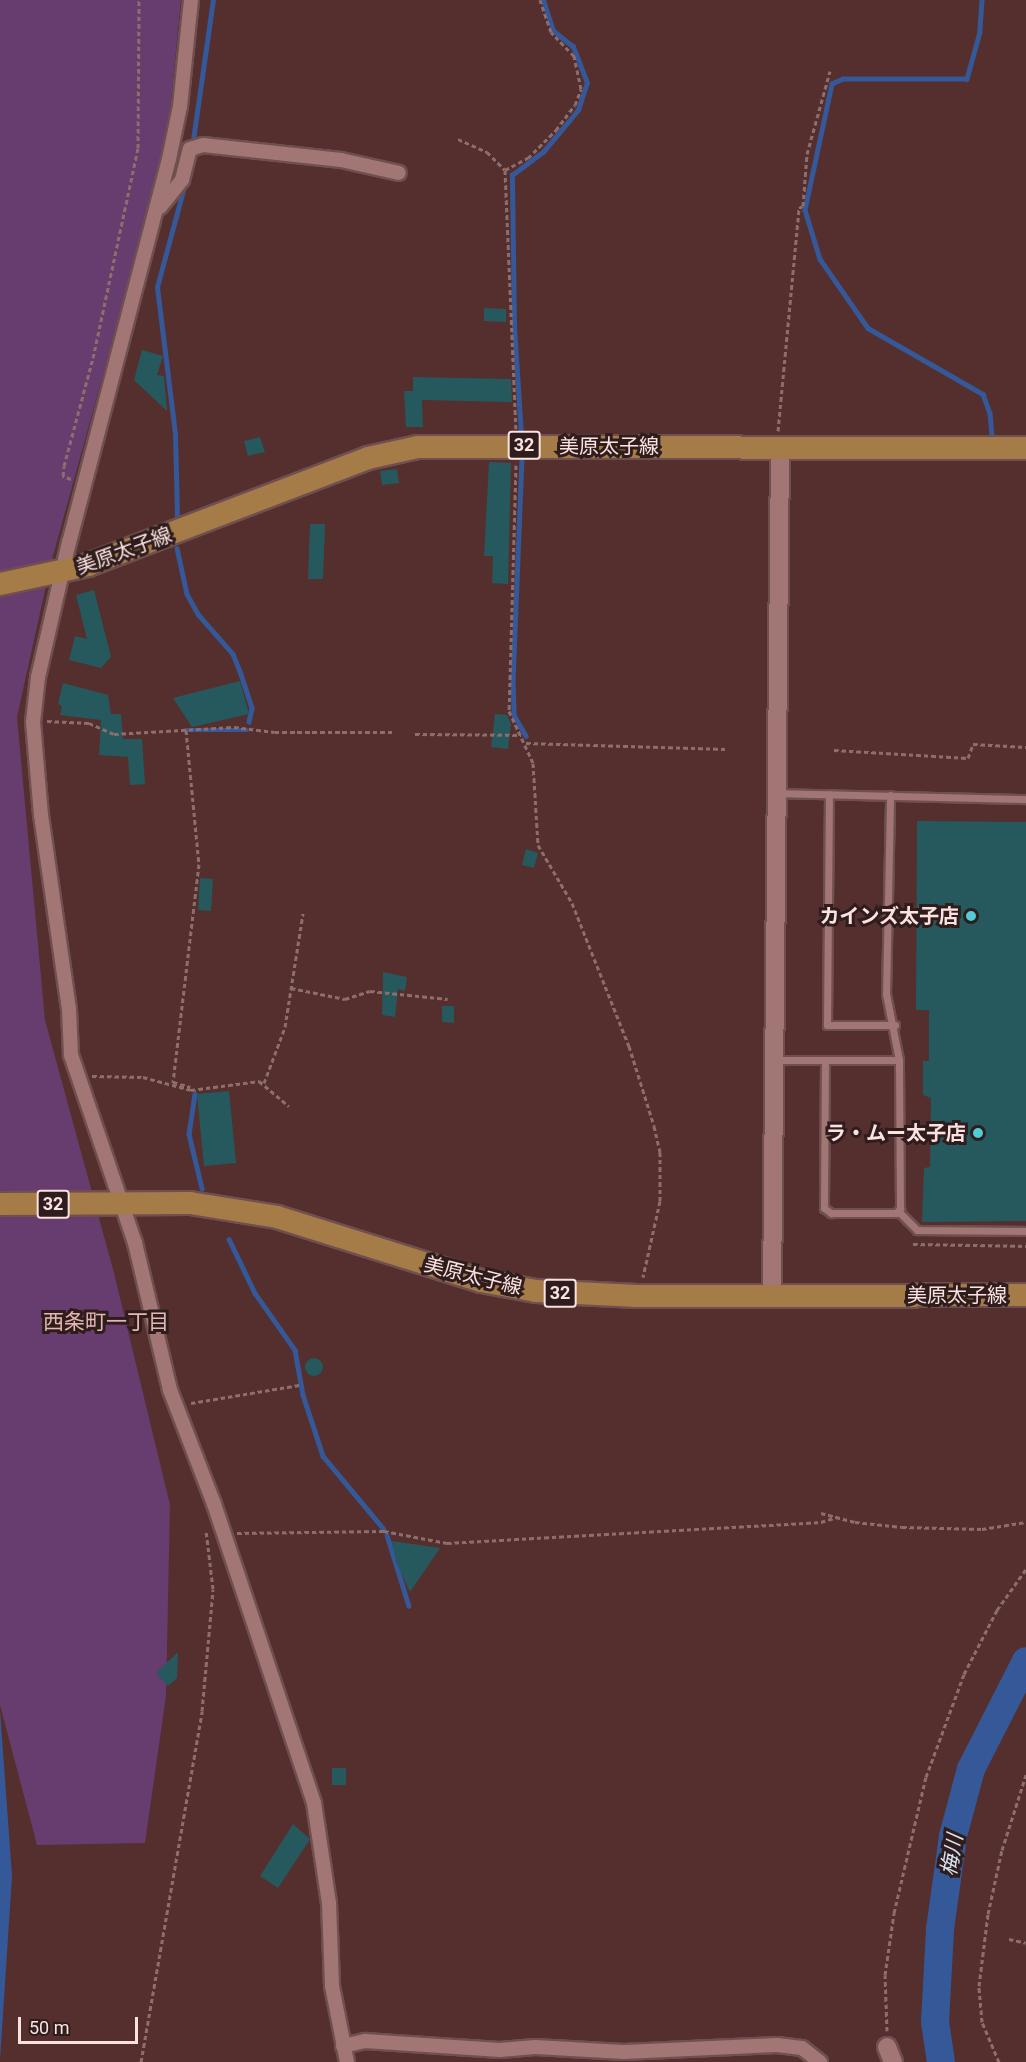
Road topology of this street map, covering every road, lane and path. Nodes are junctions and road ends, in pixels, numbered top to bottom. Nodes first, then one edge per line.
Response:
1 (139, 0) edge
2 (191, 0) edge
3 (540, 0) edge
4 (830, 71) dead end
5 (458, 139) dead end
6 (505, 170) junction
7 (399, 173) dead end
8 (156, 210) junction
9 (516, 445) junction
10 (780, 448) junction
11 (1026, 448) edge
12 (85, 483) junction
13 (53, 574) junction
14 (0, 584) edge
15 (33, 722) junction
16 (186, 730) junction
17 (394, 732) dead end
18 (415, 735) dead end
19 (521, 735) junction
20 (526, 743) junction
21 (1026, 747) edge
22 (726, 749) dead end
23 (834, 750) dead end
24 (777, 793) junction
25 (829, 794) junction
26 (890, 795) junction
27 (1026, 799) edge
28 (303, 913) dead end
29 (291, 988) junction
30 (448, 999) dead end
31 (894, 1025) junction
32 (773, 1060) junction
33 (825, 1060) junction
34 (899, 1060) junction
35 (87, 1068) dead end
36 (264, 1083) junction
37 (190, 1087) dead end
38 (289, 1106) dead end
39 (0, 1204) edge
40 (114, 1204) junction
41 (898, 1211) junction
42 (1026, 1232) edge
43 (913, 1244) dead end
44 (1026, 1246) edge
45 (1026, 1295) edge
46 (637, 1296) junction
47 (772, 1296) junction
48 (300, 1384) dead end
49 (186, 1397) dead end
50 (821, 1513) dead end
51 (837, 1517) junction
52 (204, 1521) dead end
53 (1026, 1522) edge
54 (223, 1533) junction
55 (1026, 1569) edge
56 (1026, 1775) edge
57 (1010, 1939) dead end
58 (1026, 1943) edge
59 (344, 2046) junction
60 (890, 2055) edge
61 (141, 2062) edge
62 (347, 2062) edge
63 (820, 2062) edge
64 (999, 2062) edge

1 - 12 path
2 - 8 street
3 - 6 path
4 - 10 path
5 - 6 path
6 - 9 path
7 - 8 street
8 - 12 street
9 - 10 main road, 美原太子線 / 32
9 - 13 main road, 美原太子線 / 32
9 - 19 path
10 - 11 main road, 美原太子線 / 32
10 - 24 street
12 - 13 street
13 - 14 main road, 美原太子線 / 32
13 - 15 street
15 - 16 path
15 - 40 street
16 - 17 path
16 - 37 path
18 - 19 path
19 - 20 path
20 - 22 path
20 - 46 path
21 - 23 path
24 - 25 lane
24 - 32 street
25 - 26 lane
25 - 31 lane
26 - 27 lane
26 - 31 lane
28 - 29 path
29 - 30 path
29 - 36 path
31 - 34 lane
32 - 33 lane
32 - 47 street
33 - 34 lane
33 - 41 lane
34 - 41 lane
35 - 36 path
36 - 38 path
39 - 40 main road, 美原太子線 / 32
40 - 46 main road, 美原太子線 / 32
40 - 54 street
41 - 42 lane
43 - 44 path
45 - 47 main road, 美原太子線 / 32
46 - 47 main road, 美原太子線 / 32
48 - 49 path
50 - 51 path
51 - 53 path
51 - 54 path
52 - 61 path
54 - 59 street
55 - 60 path
56 - 64 path
57 - 58 path
59 - 62 street
59 - 63 street

